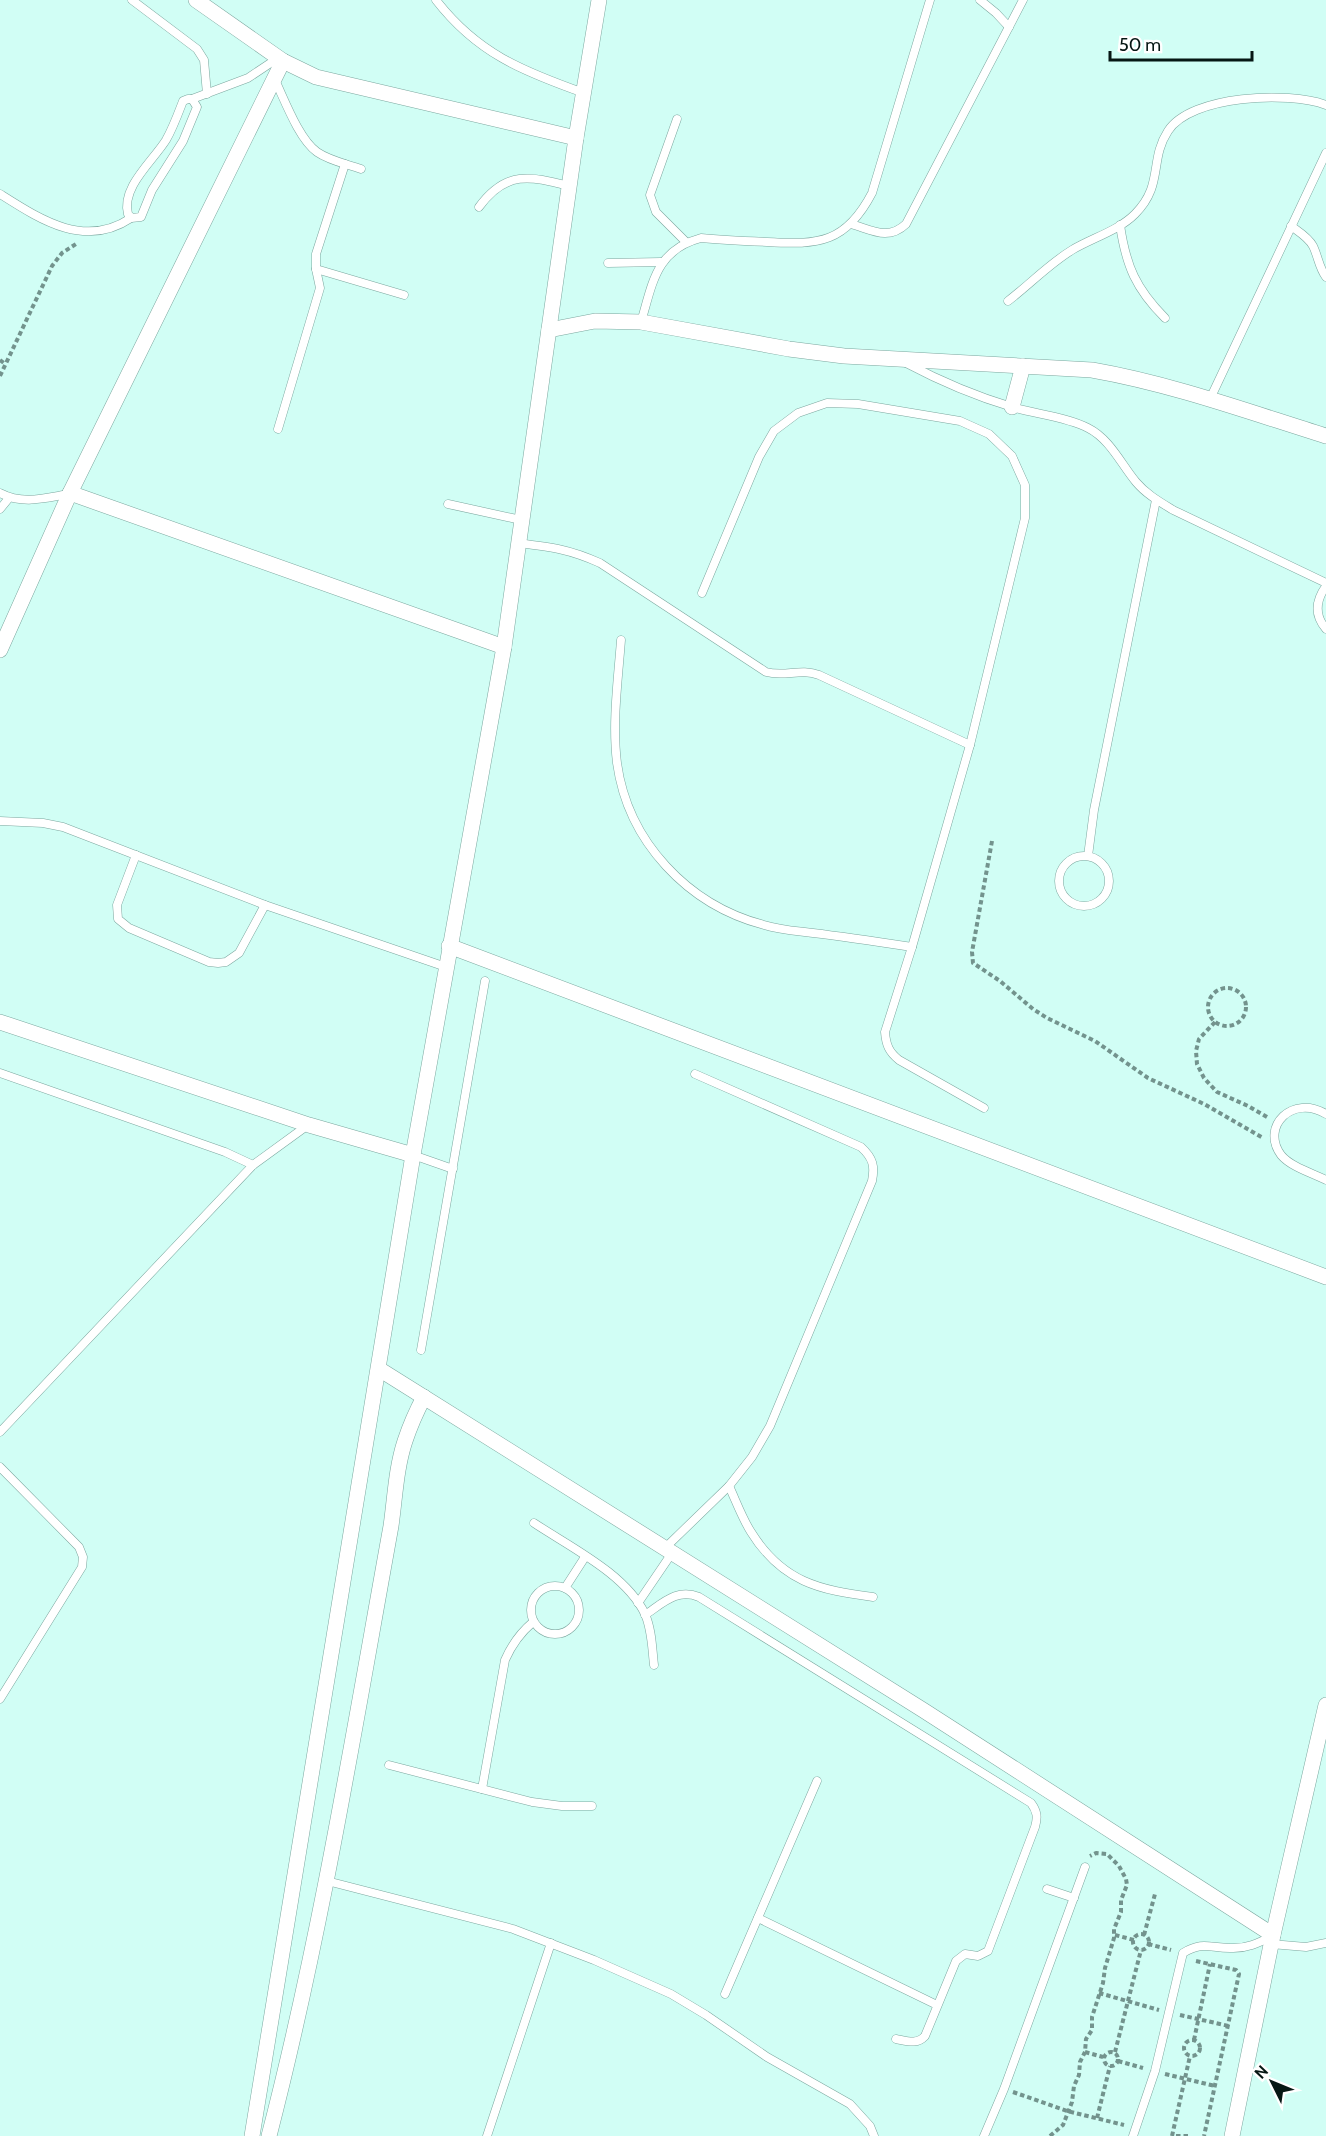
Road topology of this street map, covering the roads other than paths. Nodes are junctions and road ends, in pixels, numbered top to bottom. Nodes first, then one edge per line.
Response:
1 (132, 0) edge
2 (196, 0) edge
3 (436, 0) edge
4 (599, 0) edge
5 (930, 0) edge
6 (980, 0) edge
7 (1023, 0) edge
8 (1009, 27) junction
9 (280, 60) junction
10 (274, 79) junction
11 (584, 93) junction
12 (207, 94) junction
13 (192, 99) junction
14 (1326, 105) edge
15 (676, 119) dead end
16 (576, 138) junction
17 (1326, 153) edge
18 (345, 164) junction
19 (361, 169) dead end
20 (569, 186) junction
21 (0, 194) edge
22 (479, 207) dead end
23 (131, 218) junction
24 (851, 224) junction
25 (1120, 225) junction
26 (1291, 226) junction
27 (686, 242) junction
28 (661, 262) junction
29 (608, 263) dead end
30 (316, 269) junction
31 (1326, 278) edge
32 (404, 295) dead end
33 (1008, 302) dead end
34 (1165, 318) dead end
35 (641, 321) junction
36 (549, 330) junction
37 (899, 359) junction
38 (1023, 366) junction
39 (1210, 399) junction
40 (1012, 407) junction
41 (278, 429) dead end
42 (1326, 436) edge
43 (70, 493) junction
44 (0, 494) edge
45 (9, 498) junction
46 (1156, 500) junction
47 (448, 504) dead end
48 (0, 509) edge
49 (521, 520) junction
50 (518, 543) junction
51 (1326, 585) edge
52 (702, 594) dead end
53 (1326, 629) edge
54 (621, 640) dead end
55 (504, 646) junction
56 (0, 650) edge
57 (970, 745) junction
58 (0, 821) edge
59 (136, 855) junction
60 (1088, 856) junction
61 (265, 905) junction
62 (450, 946) junction
63 (912, 947) junction
64 (446, 967) junction
65 (485, 981) dead end
66 (0, 1022) edge
67 (0, 1073) edge
68 (695, 1074) dead end
69 (984, 1108) dead end
70 (1326, 1114) edge
71 (309, 1125) junction
72 (413, 1155) junction
73 (253, 1165) junction
74 (453, 1169) junction
75 (1326, 1180) edge
76 (1326, 1277) edge
77 (421, 1350) dead end
78 (378, 1369) junction
79 (424, 1397) junction
80 (0, 1432) edge
81 (0, 1467) edge
82 (729, 1486) junction
83 (534, 1523) dead end
84 (669, 1551) junction
85 (585, 1557) junction
86 (565, 1588) junction
87 (873, 1597) dead end
88 (638, 1603) junction
89 (645, 1615) junction
90 (533, 1622) junction
91 (654, 1665) dead end
92 (0, 1700) edge
93 (1326, 1705) edge
94 (389, 1765) dead end
95 (817, 1781) dead end
96 (482, 1789) junction
97 (592, 1806) dead end
98 (1085, 1867) road end
99 (327, 1881) junction
100 (1047, 1889) dead end
101 (1074, 1898) junction
102 (758, 1918) junction
103 (1272, 1939) junction
104 (551, 1943) junction
105 (1326, 1943) edge
106 (725, 1994) dead end
107 (937, 2005) junction
108 (896, 2039) dead end
109 (1135, 2132) edge
110 (252, 2136) edge
111 (269, 2136) edge
112 (487, 2136) edge
113 (873, 2136) edge
114 (984, 2136) edge
115 (1233, 2136) edge

1 - 12 lane
2 - 9 street
3 - 11 lane
4 - 11 street
5 - 24 lane
6 - 8 lane
7 - 8 lane
8 - 24 lane
9 - 10 street
9 - 12 lane
9 - 16 street
10 - 18 lane
10 - 43 street
11 - 16 street
12 - 13 lane
13 - 23 lane
13 - 23 lane
14 - 25 lane
15 - 27 lane
16 - 20 street
17 - 26 lane
18 - 19 lane
18 - 30 lane
20 - 22 lane
20 - 36 street
21 - 23 lane
24 - 27 lane
25 - 33 lane
25 - 34 lane
26 - 31 lane
26 - 39 lane
27 - 28 lane
28 - 29 lane
28 - 35 lane
30 - 32 lane
30 - 41 lane
35 - 36 street
35 - 37 street
36 - 49 street
37 - 38 street
37 - 40 lane
38 - 39 street
38 - 40 street
39 - 42 street
40 - 46 lane
43 - 45 lane
43 - 55 street
43 - 56 street
44 - 45 lane
45 - 48 lane
46 - 51 lane
46 - 60 lane
47 - 49 lane
49 - 50 street
50 - 55 street
50 - 57 lane
51 - 53 lane
52 - 57 lane
54 - 63 lane
55 - 62 street
57 - 63 lane
58 - 59 lane
59 - 61 lane
59 - 61 lane
60 - 60 lane
61 - 64 lane
62 - 64 street
62 - 76 street
63 - 69 lane
64 - 72 street
65 - 74 lane
66 - 71 street
67 - 73 lane
68 - 82 lane
70 - 75 lane
71 - 72 street
71 - 73 lane
72 - 74 lane
72 - 78 street
73 - 80 lane
74 - 77 lane
78 - 79 street
78 - 110 street
79 - 84 street
79 - 99 street
81 - 92 lane
82 - 84 lane
82 - 87 lane
83 - 85 lane
84 - 88 lane
84 - 103 street
85 - 86 lane
85 - 88 lane
86 - 90 lane
86 - 90 lane
88 - 89 lane
89 - 91 lane
89 - 107 lane
90 - 96 lane
93 - 103 street
94 - 96 lane
95 - 102 lane
96 - 97 lane
98 - 101 lane
99 - 104 lane
99 - 111 street
100 - 101 lane
101 - 114 lane
102 - 106 lane
102 - 107 lane
103 - 105 lane
103 - 109 lane
103 - 115 street
104 - 112 lane
104 - 113 lane
107 - 108 lane

